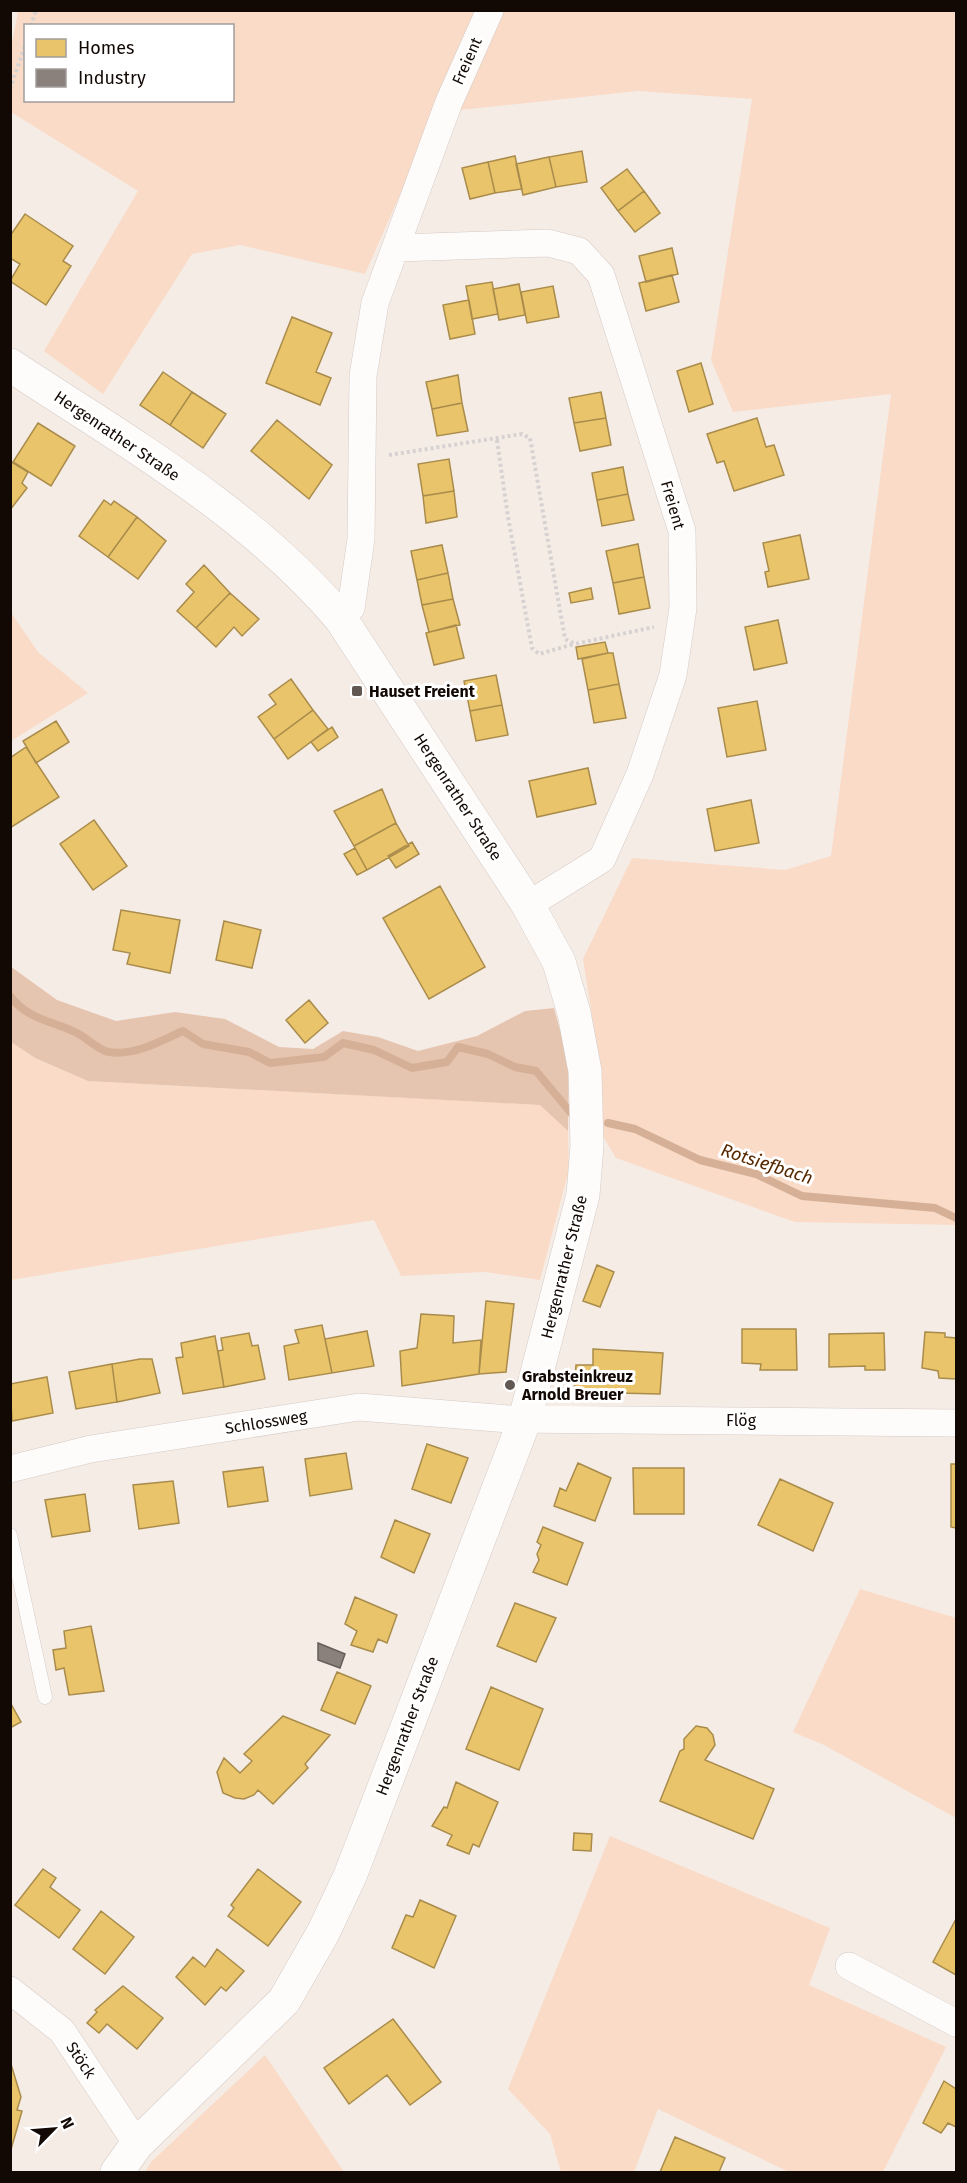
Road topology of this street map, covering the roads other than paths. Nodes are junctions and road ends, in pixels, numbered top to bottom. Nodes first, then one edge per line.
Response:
1 (490, 10) edge
2 (397, 248) junction
3 (10, 364) edge
4 (341, 619) junction
5 (528, 905) junction
6 (525, 1419) junction
7 (957, 1423) edge
8 (10, 1469) edge
9 (10, 1534) edge
10 (45, 1697) dead end
11 (849, 1966) dead end
12 (10, 1990) edge
13 (957, 2023) edge
14 (137, 2144) junction
15 (117, 2172) edge

1 - 2 street, Freient
2 - 4 street, Freient
2 - 5 street, Freient
3 - 4 street, Hergenrather Straße
4 - 5 street, Hergenrather Straße
5 - 6 street, Hergenrather Straße
6 - 7 street, Flög
6 - 8 street, Schlossweg
6 - 14 street, Hergenrather Straße
9 - 10 lane
11 - 13 street
12 - 14 street, Stöck
14 - 15 street, Hergenrather Straße

